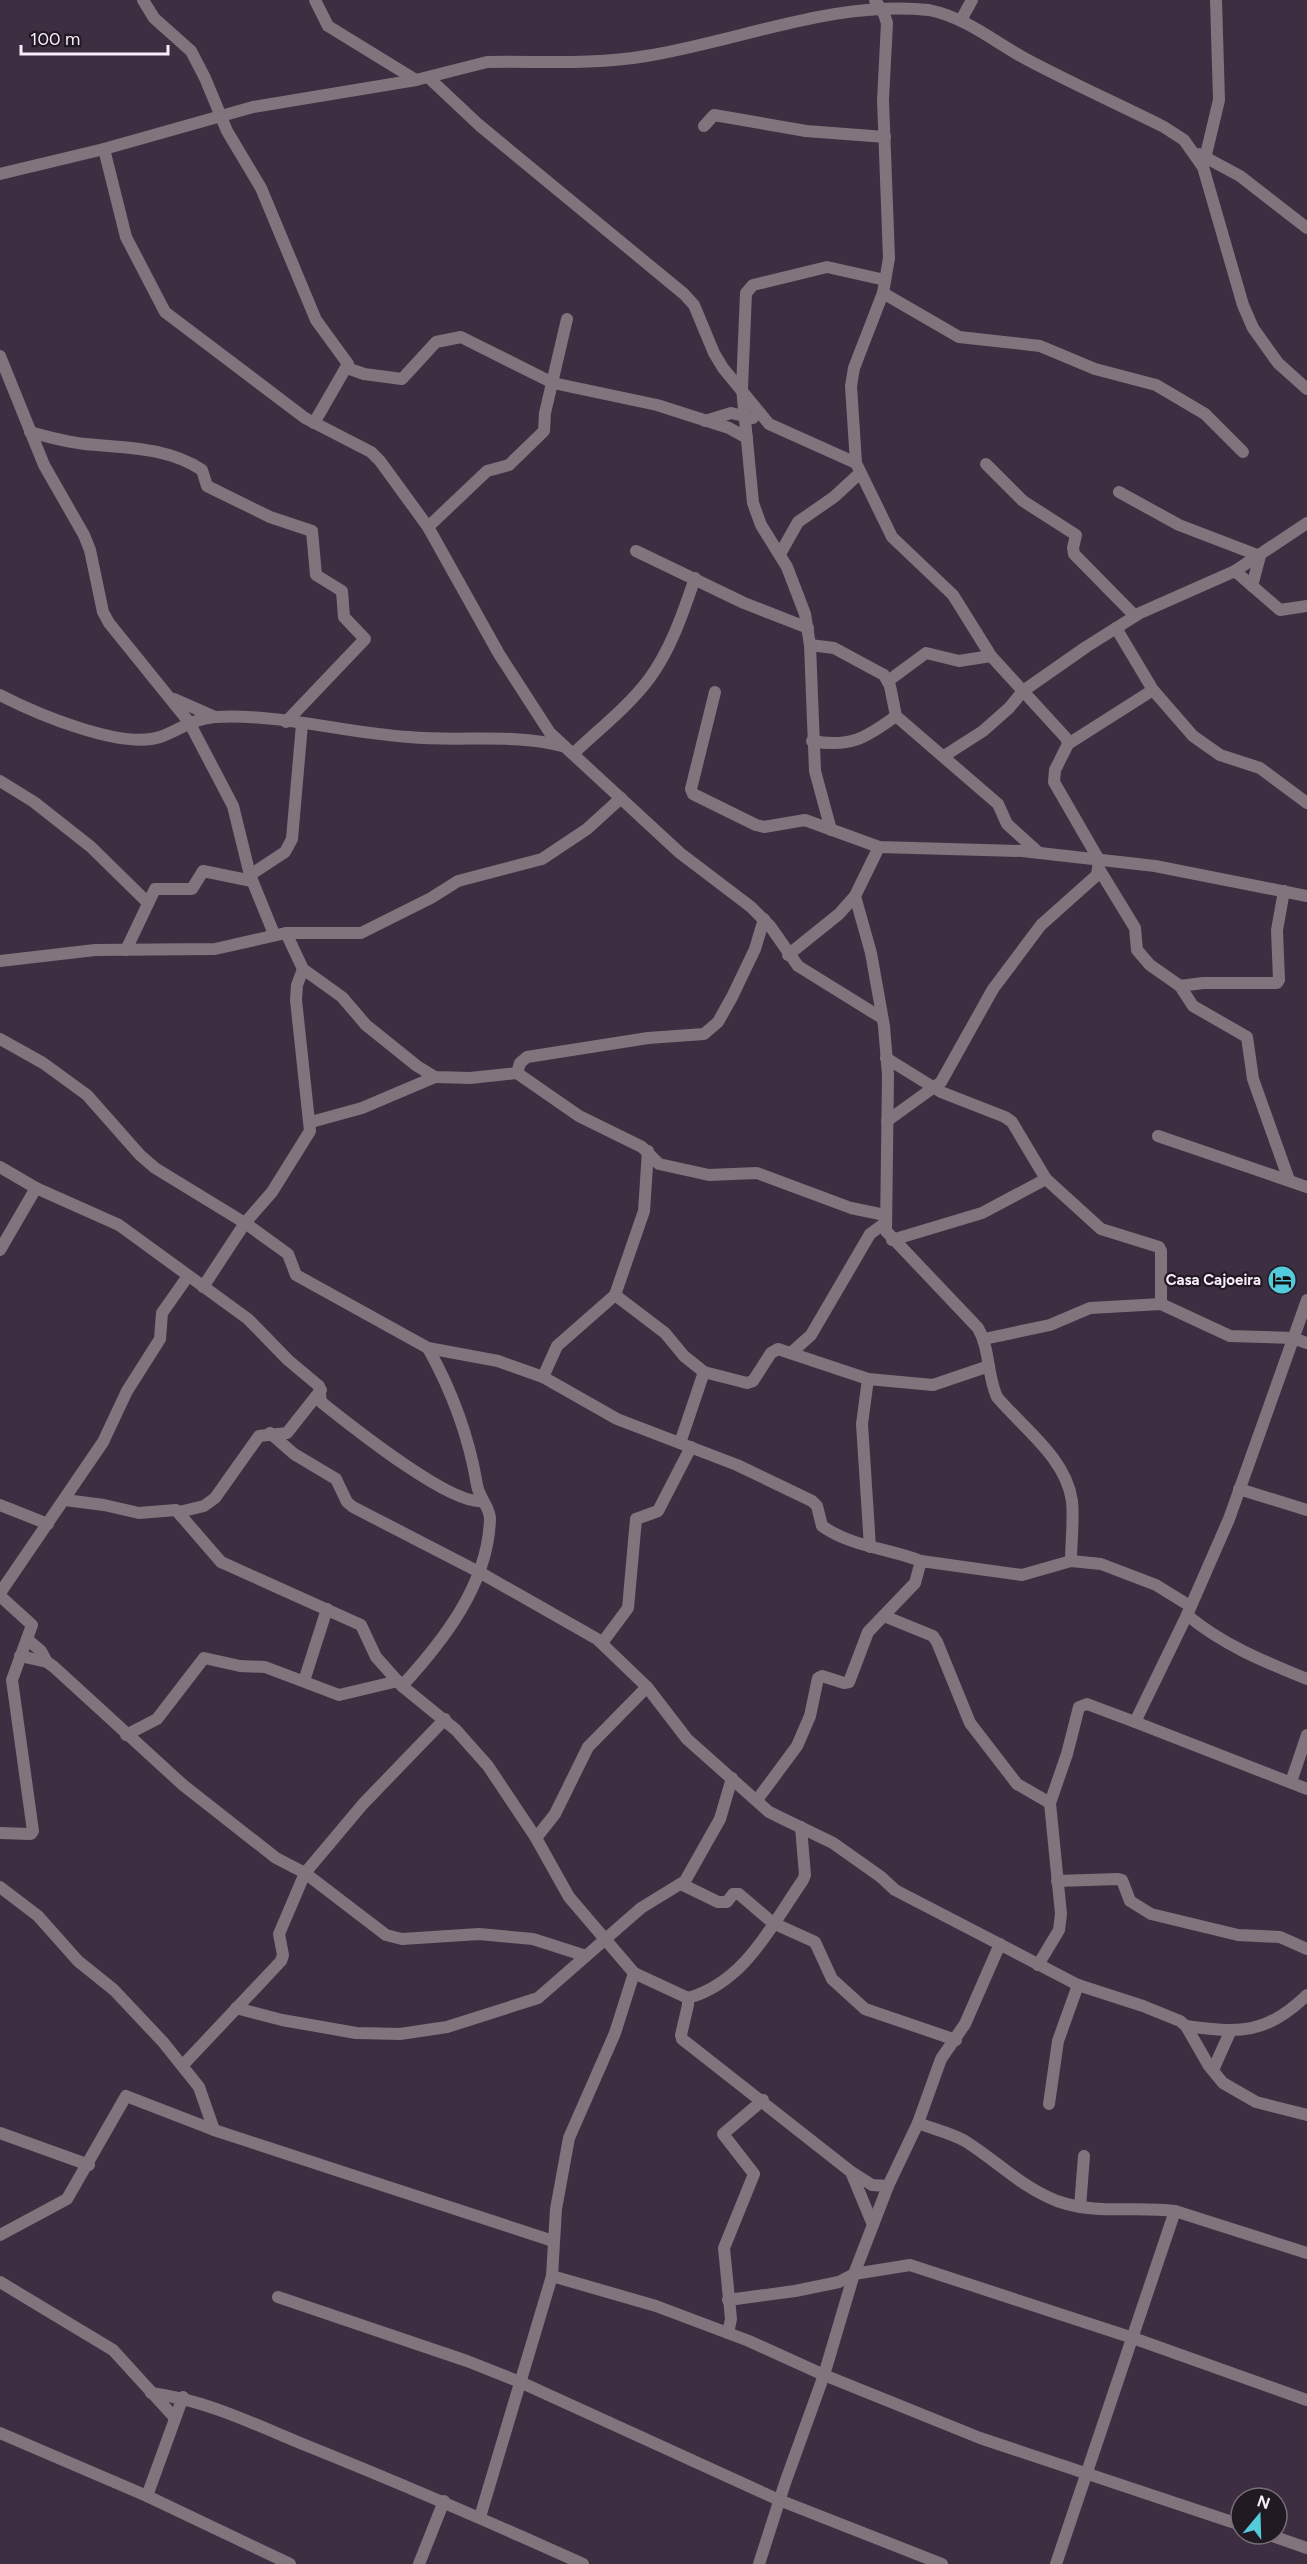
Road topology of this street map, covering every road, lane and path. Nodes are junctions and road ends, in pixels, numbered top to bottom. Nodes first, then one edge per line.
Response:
1 (143, 0) edge
2 (315, 0) edge
3 (972, 0) edge
4 (1216, 0) edge
5 (876, 2) edge
6 (961, 20) junction
7 (422, 79) junction
8 (219, 116) junction
9 (704, 126) dead end
10 (885, 137) junction
11 (104, 149) junction
12 (1202, 158) junction
13 (0, 174) edge
14 (1307, 228) edge
15 (884, 287) junction
16 (567, 319) dead end
17 (0, 356) edge
18 (347, 368) junction
19 (553, 383) junction
20 (742, 388) junction
21 (1307, 389) edge
22 (746, 416) junction
23 (705, 421) junction
24 (314, 423) junction
25 (769, 424) junction
26 (30, 432) junction
27 (747, 438) junction
28 (1243, 452) dead end
29 (986, 464) dead end
30 (858, 468) junction
31 (1119, 492) dead end
32 (1307, 523) edge
33 (428, 527) junction
34 (636, 551) dead end
35 (780, 554) junction
36 (1260, 556) junction
37 (1235, 571) junction
38 (695, 578) junction
39 (1252, 586) junction
40 (1307, 606) edge
41 (1135, 616) junction
42 (808, 628) junction
43 (1116, 628) junction
44 (810, 645) junction
45 (990, 656) junction
46 (888, 681) junction
47 (1153, 690) junction
48 (1023, 691) junction
49 (715, 692) dead end
50 (0, 694) edge
51 (170, 698) junction
52 (896, 716) junction
53 (215, 717) junction
54 (189, 722) junction
55 (286, 722) junction
56 (302, 724) junction
57 (812, 741) junction
58 (1068, 744) junction
59 (568, 750) junction
60 (944, 756) junction
61 (0, 781) edge
62 (621, 798) junction
63 (1307, 803) edge
64 (831, 830) junction
65 (879, 847) junction
66 (1039, 853) junction
67 (1099, 865) junction
68 (251, 878) junction
69 (1284, 891) junction
70 (855, 896) junction
71 (1307, 896) edge
72 (147, 902) junction
73 (764, 919) junction
74 (280, 934) junction
75 (126, 950) junction
76 (788, 955) junction
77 (0, 961) edge
78 (303, 969) junction
79 (1180, 987) junction
80 (882, 1018) junction
81 (0, 1039) edge
82 (886, 1058) junction
83 (517, 1073) junction
84 (435, 1077) junction
85 (934, 1087) junction
86 (887, 1121) junction
87 (311, 1122) junction
88 (1158, 1136) dead end
89 (648, 1151) junction
90 (0, 1167) edge
91 (1046, 1179) junction
92 (1289, 1180) junction
93 (1307, 1187) edge
94 (36, 1188) junction
95 (885, 1219) junction
96 (245, 1223) junction
97 (892, 1240) junction
98 (0, 1250) edge
99 (188, 1276) junction
100 (202, 1287) junction
101 (615, 1295) junction
102 (1307, 1300) edge
103 (1161, 1304) junction
104 (1293, 1338) junction
105 (984, 1339) junction
106 (1307, 1343) edge
107 (428, 1348) junction
108 (443, 1350) junction
109 (792, 1353) junction
110 (437, 1365) junction
111 (989, 1366) junction
112 (704, 1372) junction
113 (543, 1377) junction
114 (868, 1379) junction
115 (321, 1390) junction
116 (270, 1433) junction
117 (686, 1445) junction
118 (1239, 1489) junction
119 (65, 1500) junction
120 (482, 1501) junction
121 (0, 1505) edge
122 (1307, 1510) edge
123 (179, 1512) junction
124 (48, 1524) junction
125 (870, 1547) junction
126 (921, 1561) junction
127 (1071, 1562) junction
128 (479, 1572) junction
129 (0, 1595) edge
130 (327, 1609) junction
131 (1189, 1610) junction
132 (884, 1616) junction
133 (27, 1639) junction
134 (602, 1643) junction
135 (20, 1656) junction
136 (47, 1662) junction
137 (1307, 1679) edge
138 (304, 1681) junction
139 (400, 1683) junction
140 (647, 1687) junction
141 (445, 1719) junction
142 (1135, 1722) junction
143 (126, 1735) junction
144 (1307, 1735) edge
145 (732, 1778) junction
146 (1291, 1782) junction
147 (1307, 1789) edge
148 (757, 1800) junction
149 (1050, 1803) junction
150 (801, 1827) junction
151 (0, 1833) edge
152 (536, 1838) junction
153 (305, 1873) junction
154 (1057, 1881) junction
155 (681, 1884) junction
156 (0, 1887) edge
157 (773, 1923) junction
158 (607, 1938) junction
159 (1000, 1944) junction
160 (1307, 1949) edge
161 (586, 1956) junction
162 (1038, 1965) junction
163 (634, 1972) junction
164 (1078, 1985) junction
165 (1307, 1995) edge
166 (688, 1998) junction
167 (236, 2008) junction
168 (1186, 2026) junction
169 (1230, 2032) junction
170 (956, 2040) junction
171 (183, 2065) junction
172 (1212, 2070) junction
173 (763, 2100) junction
174 (1049, 2104) dead end
175 (1307, 2115) edge
176 (918, 2123) junction
177 (214, 2130) junction
178 (0, 2133) edge
179 (1084, 2156) dead end
180 (89, 2165) junction
181 (850, 2171) junction
182 (888, 2186) junction
183 (1080, 2206) junction
184 (1175, 2211) junction
185 (873, 2225) junction
186 (0, 2235) edge
187 (553, 2241) junction
188 (1307, 2253) edge
189 (854, 2274) junction
190 (552, 2276) junction
191 (0, 2282) edge
192 (278, 2297) dead end
193 (728, 2300) junction
194 (728, 2333) junction
195 (1133, 2338) junction
196 (824, 2375) junction
197 (520, 2382) junction
198 (151, 2393) junction
199 (183, 2397) junction
200 (1307, 2400) edge
201 (175, 2418) junction
202 (0, 2433) edge
203 (1087, 2472) junction
204 (147, 2496) junction
205 (779, 2500) junction
206 (444, 2501) junction
207 (480, 2517) junction
208 (1229, 2521) edge
209 (1289, 2542) edge
210 (1307, 2548) edge
211 (291, 2564) edge
212 (419, 2564) edge
213 (582, 2564) edge
214 (759, 2564) edge
215 (942, 2564) edge
216 (1056, 2564) edge

1 - 8 street
2 - 7 street
3 - 6 street
4 - 12 street
5 - 6 street
5 - 7 street
5 - 10 street
6 - 12 street
7 - 8 street
7 - 20 street
8 - 11 street
8 - 18 street
9 - 10 street
10 - 15 street
11 - 13 street
11 - 24 street
12 - 14 street
12 - 21 street
15 - 20 street
15 - 28 street
15 - 30 street
16 - 19 street
17 - 26 street
18 - 19 street
18 - 24 street
19 - 23 street
19 - 33 street
20 - 22 street
20 - 25 street
22 - 23 street
22 - 25 street
22 - 27 street
23 - 27 street
24 - 33 street
25 - 30 street
26 - 51 street
26 - 55 street
27 - 35 street
29 - 41 street
30 - 35 street
30 - 45 street
31 - 36 street
32 - 36 street
33 - 59 street
34 - 38 street
35 - 42 street
36 - 37 street
36 - 39 street
37 - 39 street
37 - 41 street
38 - 42 street
38 - 59 street
39 - 40 street
41 - 43 street
42 - 44 street
43 - 47 street
43 - 48 street
44 - 46 street
44 - 57 street
45 - 46 street
45 - 48 street
46 - 52 street
47 - 58 street
47 - 63 street
48 - 58 street
48 - 60 street
49 - 64 street
50 - 54 street
51 - 53 street
51 - 54 street
52 - 57 street
52 - 60 street
53 - 54 street
53 - 55 street
54 - 68 street
55 - 56 street
56 - 59 street
56 - 68 street
57 - 64 street
58 - 67 street
59 - 62 street
60 - 66 street
61 - 72 street
62 - 73 street
62 - 74 street
64 - 65 street
65 - 66 street
65 - 70 street
66 - 67 street
67 - 69 street
67 - 79 street
67 - 85 street
68 - 72 street
68 - 74 street
69 - 71 street
69 - 79 street
70 - 76 street
70 - 80 street
72 - 75 street
73 - 76 street
73 - 83 street
74 - 75 street
74 - 78 street
75 - 77 street
76 - 80 street
78 - 84 street
78 - 87 street
79 - 92 street
80 - 82 street
81 - 96 street
82 - 85 street
82 - 86 street
83 - 84 street
83 - 89 street
84 - 87 street
85 - 86 street
85 - 91 street
86 - 95 street
87 - 96 street
88 - 92 street
89 - 95 street
89 - 101 street
90 - 94 street
91 - 97 street
91 - 103 street
92 - 93 street
94 - 98 street
94 - 99 street
95 - 97 street
95 - 109 street
96 - 100 street
96 - 107 street
97 - 105 street
99 - 100 street
99 - 119 street
100 - 115 street
101 - 112 street
101 - 113 street
102 - 104 street
103 - 104 street
103 - 105 street
104 - 106 street
104 - 118 street
105 - 111 street
107 - 108 street
107 - 110 street
108 - 110 street
108 - 113 street
109 - 112 street
109 - 114 street
110 - 120 street
111 - 114 street
111 - 127 street
112 - 117 street
113 - 117 street
114 - 125 street
115 - 116 street
115 - 120 street
116 - 123 street
116 - 128 street
117 - 125 street
117 - 134 street
118 - 122 street
118 - 131 street
119 - 123 street
119 - 124 street
120 - 128 street
121 - 124 street
123 - 130 street
124 - 129 street
125 - 126 street
126 - 127 street
126 - 132 street
127 - 131 street
128 - 134 street
128 - 139 street
129 - 133 street
130 - 138 street
130 - 139 street
131 - 137 street
131 - 142 street
132 - 148 street
132 - 149 street
133 - 135 street
133 - 136 street
134 - 140 street
135 - 136 street
135 - 151 street
136 - 143 street
138 - 139 street
138 - 143 street
139 - 141 street
140 - 145 street
140 - 152 street
141 - 152 street
141 - 153 street
142 - 146 street
142 - 149 street
143 - 153 street
144 - 146 street
145 - 148 street
145 - 155 street
146 - 147 street
148 - 150 street
149 - 154 street
150 - 157 street
150 - 159 street
152 - 158 street
153 - 161 street
153 - 167 street
154 - 160 street
154 - 162 street
155 - 157 street
155 - 158 street
156 - 171 street
157 - 166 street
157 - 170 street
158 - 161 street
158 - 163 street
159 - 162 street
159 - 170 street
161 - 167 street
162 - 164 street
163 - 166 street
163 - 187 street
164 - 168 street
164 - 174 street
165 - 169 street
166 - 173 street
167 - 171 street
168 - 169 street
168 - 172 street
169 - 172 street
170 - 176 street
171 - 177 street
172 - 175 street
173 - 181 street
173 - 193 street
176 - 182 street
176 - 183 street
177 - 180 street
177 - 187 street
178 - 180 street
179 - 183 street
180 - 186 street
181 - 182 street
181 - 185 street
182 - 185 street
183 - 184 street
184 - 188 street
184 - 195 street
185 - 189 street
187 - 190 street
189 - 193 street
189 - 195 street
189 - 196 street
190 - 194 street
190 - 197 street
191 - 198 street
192 - 197 street
193 - 194 street
194 - 196 street
195 - 200 street
195 - 203 street
196 - 203 street
196 - 205 street
197 - 205 street
197 - 207 street
198 - 199 street
198 - 201 street
199 - 201 street
199 - 206 street
201 - 204 street
202 - 204 street
203 - 208 street
203 - 216 street
204 - 211 street
205 - 214 street
205 - 215 street
206 - 207 street
206 - 212 street
207 - 213 street
209 - 210 street

